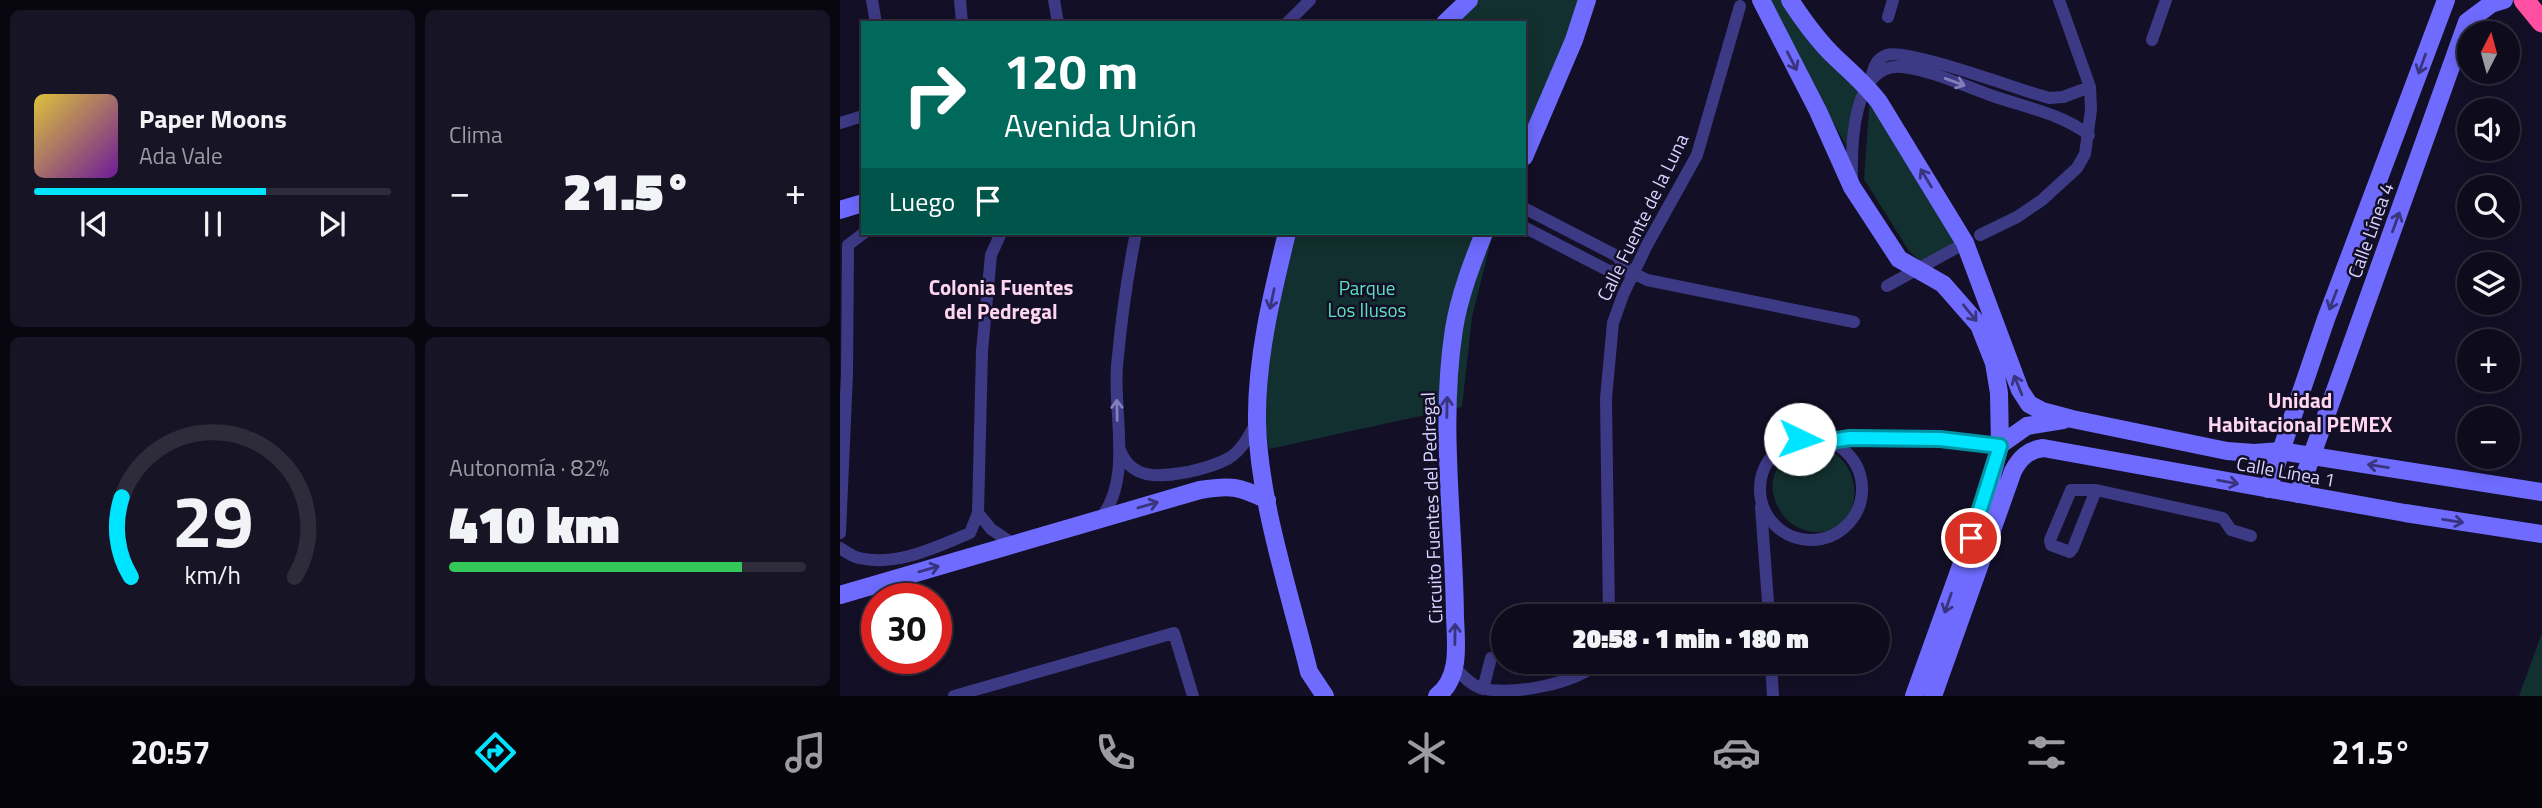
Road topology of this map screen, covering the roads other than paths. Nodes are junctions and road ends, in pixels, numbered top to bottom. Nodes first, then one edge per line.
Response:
1 (872, 0) edge
2 (960, 0) edge
3 (1054, 0) edge
4 (1310, 0) edge
5 (1469, 0) edge
6 (1587, 0) edge
7 (1761, 0) edge
8 (1790, 0) edge
9 (1893, 0) edge
10 (2059, 0) edge
11 (2166, 0) edge
12 (2446, 0) edge
13 (2504, 0) edge
14 (2514, 0) edge
15 (2524, 0) edge
16 (1740, 6) dead end
17 (1888, 16) dead end
18 (876, 21) edge
19 (962, 21) edge
20 (1058, 21) edge
21 (1289, 21) edge
22 (1447, 21) edge
23 (2542, 22) edge
24 (2542, 33) edge
25 (2152, 40) dead end
26 (1868, 83) junction
27 (1992, 88) junction
28 (2090, 88) junction
29 (861, 117) edge
30 (840, 123) edge
31 (2089, 135) junction
32 (1526, 152) edge
33 (1852, 187) junction
34 (861, 204) edge
35 (1526, 209) edge
36 (840, 210) edge
37 (1526, 228) edge
38 (861, 234) edge
39 (1000, 235) edge
40 (1136, 235) edge
41 (1287, 235) edge
42 (1483, 235) edge
43 (1973, 239) junction
44 (844, 243) edge
45 (1631, 271) junction
46 (1918, 271) junction
47 (1887, 286) dead end
48 (1854, 322) dead end
49 (2072, 419) junction
50 (1257, 420) junction
51 (1831, 441) junction
52 (2169, 441) junction
53 (1118, 445) junction
54 (2000, 446) junction
55 (2281, 451) junction
56 (2312, 456) junction
57 (2161, 470) junction
58 (2268, 489) junction
59 (2096, 490) junction
60 (2542, 492) edge
61 (2298, 494) junction
62 (1760, 497) junction
63 (1267, 500) junction
64 (978, 513) junction
65 (1100, 519) junction
66 (840, 533) edge
67 (2542, 534) edge
68 (2251, 536) dead end
69 (1013, 544) junction
70 (840, 548) edge
71 (840, 595) edge
72 (1609, 604) edge
73 (1768, 604) edge
74 (1491, 658) dead end
75 (1455, 668) junction
76 (1585, 674) edge
77 (1772, 674) edge
78 (1483, 689) junction
79 (954, 696) edge
80 (1193, 696) edge
81 (1325, 696) edge
82 (1437, 696) edge
83 (1773, 696) edge
84 (1914, 696) edge
85 (1933, 696) edge

1 - 18 street
2 - 19 street
3 - 20 street
4 - 21 street
5 - 22 street
6 - 32 street
7 -> 33 street
8 - 26 street, Calle Línea 1
9 - 17 street
10 - 28 street
11 - 25 street
12 -> 55 street, Calle Línea 4
56 -> 13 street, Calle Línea 4
14 - 24 street
15 - 23 highway
16 - 45 street, Calle Fuente de la Luna
26 - 27 street
26 - 33 street
43 -> 26 street, Calle Línea 1
27 - 28 street
27 - 31 street
28 - 31 street
29 - 30 street
31 - 43 street
33 - 46 street
34 - 36 street
35 - 45 street
37 - 45 street
38 - 44 street
39 - 64 street
53 -> 40 street
41 -> 50 street
75 -> 42 street, Circuito Fuentes del Pedregal
43 - 46 street
49 -> 43 street, Calle Línea 1
44 - 66 street
45 - 48 street
45 - 72 street, Calle Fuente de la Luna
46 - 47 street
46 -> 54 street
49 - 52 street, Calle Línea 1
49 - 54 street
50 - 53 street
50 - 63 street
51 - 54 street
51 - 62 street
51 - 62 street
52 - 55 street, Calle Línea 1
52 - 57 street
53 - 65 street
54 -> 84 street
55 - 56 street, Calle Línea 1
55 - 58 street, Calle Línea 4
60 -> 56 street, Calle Línea 1
56 - 61 street, Calle Línea 4
57 -> 58 street, Calle Línea 1
57 - 85 street, Calle Línea 1
58 - 61 street, Calle Línea 1
59 - 59 street
59 - 68 street
61 -> 67 street, Calle Línea 1
62 - 73 street
65 -> 63 street
63 - 81 street
64 - 69 street
64 - 70 street
65 - 69 street
71 -> 69 street
74 - 78 street
75 - 78 street
75 - 82 street
76 - 78 street
77 - 83 street
79 - 80 street

